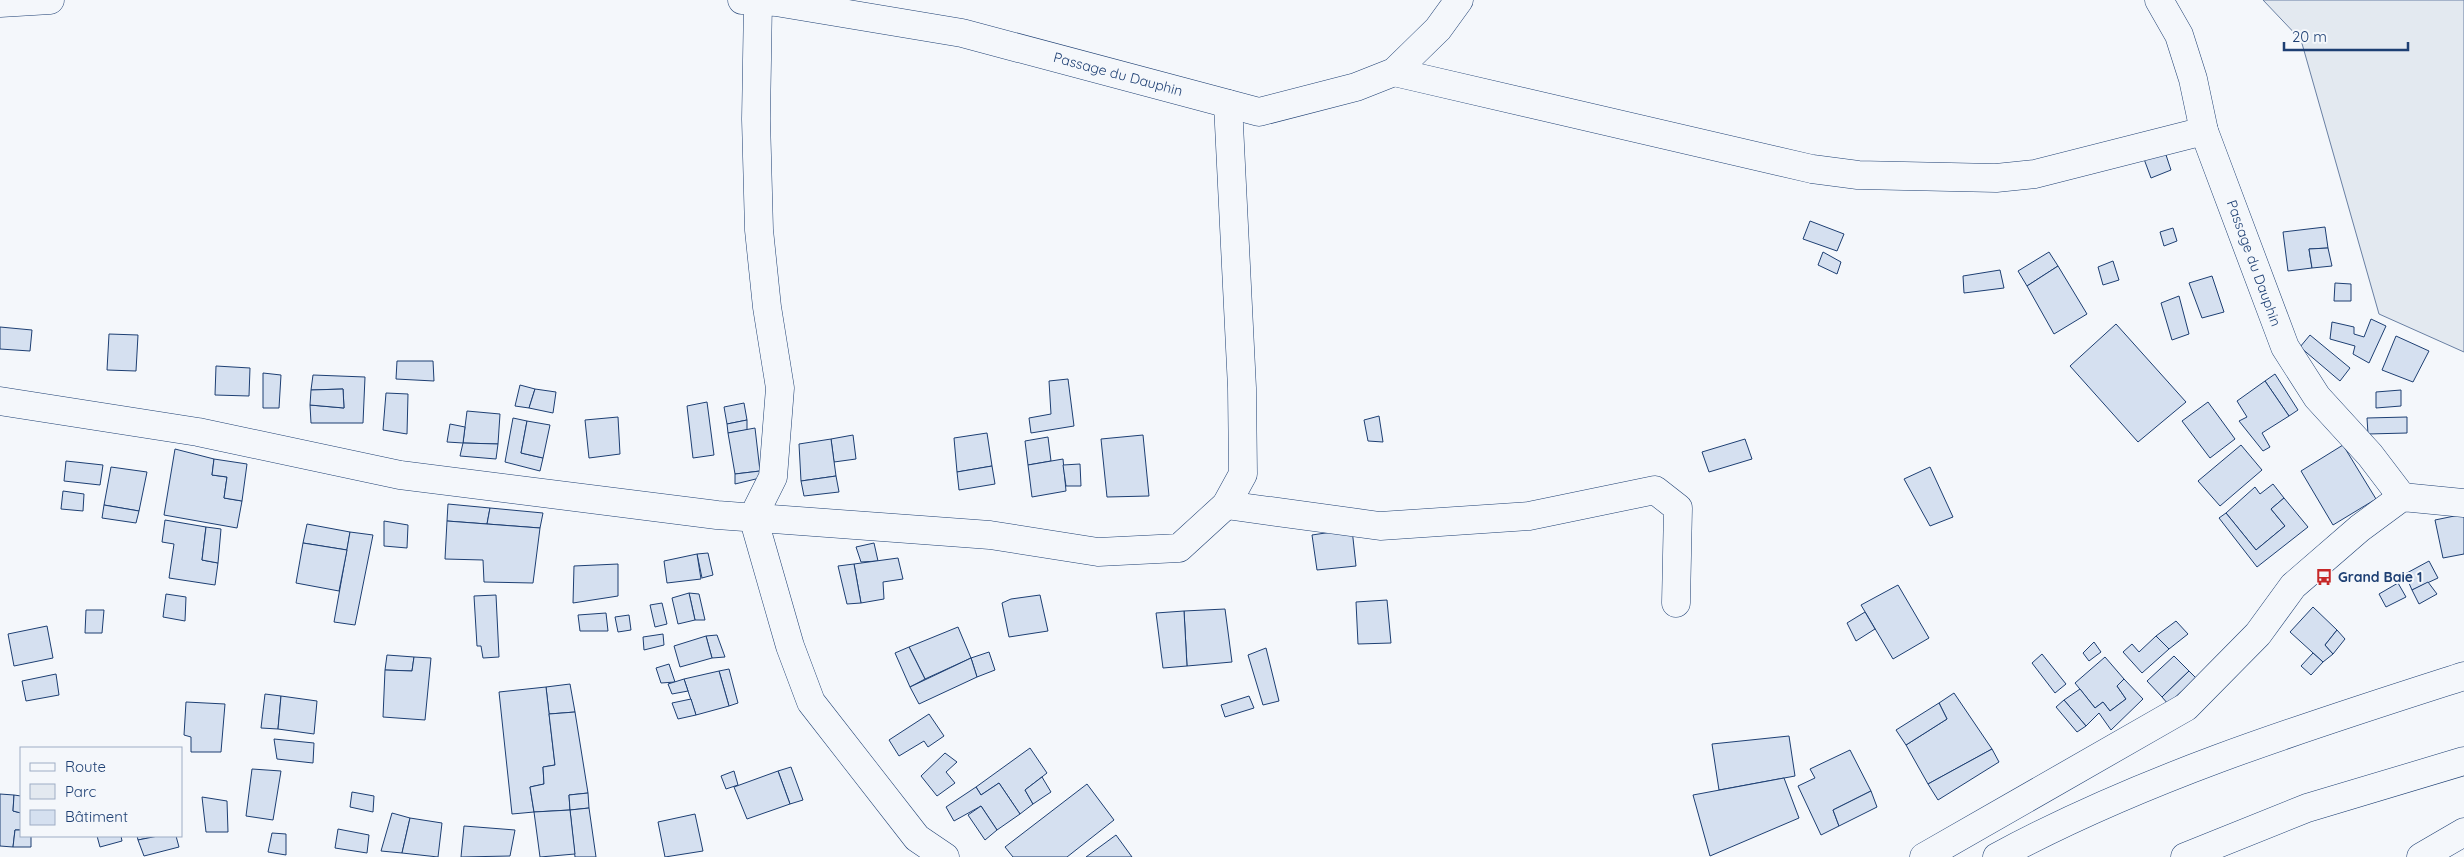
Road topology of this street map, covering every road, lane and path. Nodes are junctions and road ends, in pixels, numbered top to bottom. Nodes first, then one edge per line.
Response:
1 (50, 0) edge
2 (750, 0) edge
3 (1459, 0) edge
4 (2160, 0) edge
5 (0, 3) edge
6 (1394, 72) junction
7 (1228, 104) junction
8 (2204, 131) junction
9 (0, 401) edge
10 (2402, 497) junction
11 (2464, 502) edge
12 (1226, 505) junction
13 (753, 517) junction
14 (1676, 603) dead end
15 (2464, 676) edge
16 (2464, 761) edge
17 (2464, 832) edge
18 (945, 857) edge
19 (1924, 857) edge
20 (1997, 857) edge
21 (2185, 857) edge
22 (2421, 857) edge

1 - 5 main road
2 - 7 main road, Passage du Dauphin
2 - 13 main road
3 - 6 main road, Passage du Dauphin
4 - 8 main road, Passage du Dauphin
6 - 7 main road, Passage du Dauphin
6 - 8 main road
7 - 12 main road
8 - 10 main road, Passage du Dauphin
9 - 13 main road
10 - 11 main road
10 - 19 main road
12 - 13 main road
12 - 14 main road
13 - 18 main road
15 - 20 main road
16 - 21 main road
17 - 22 main road

